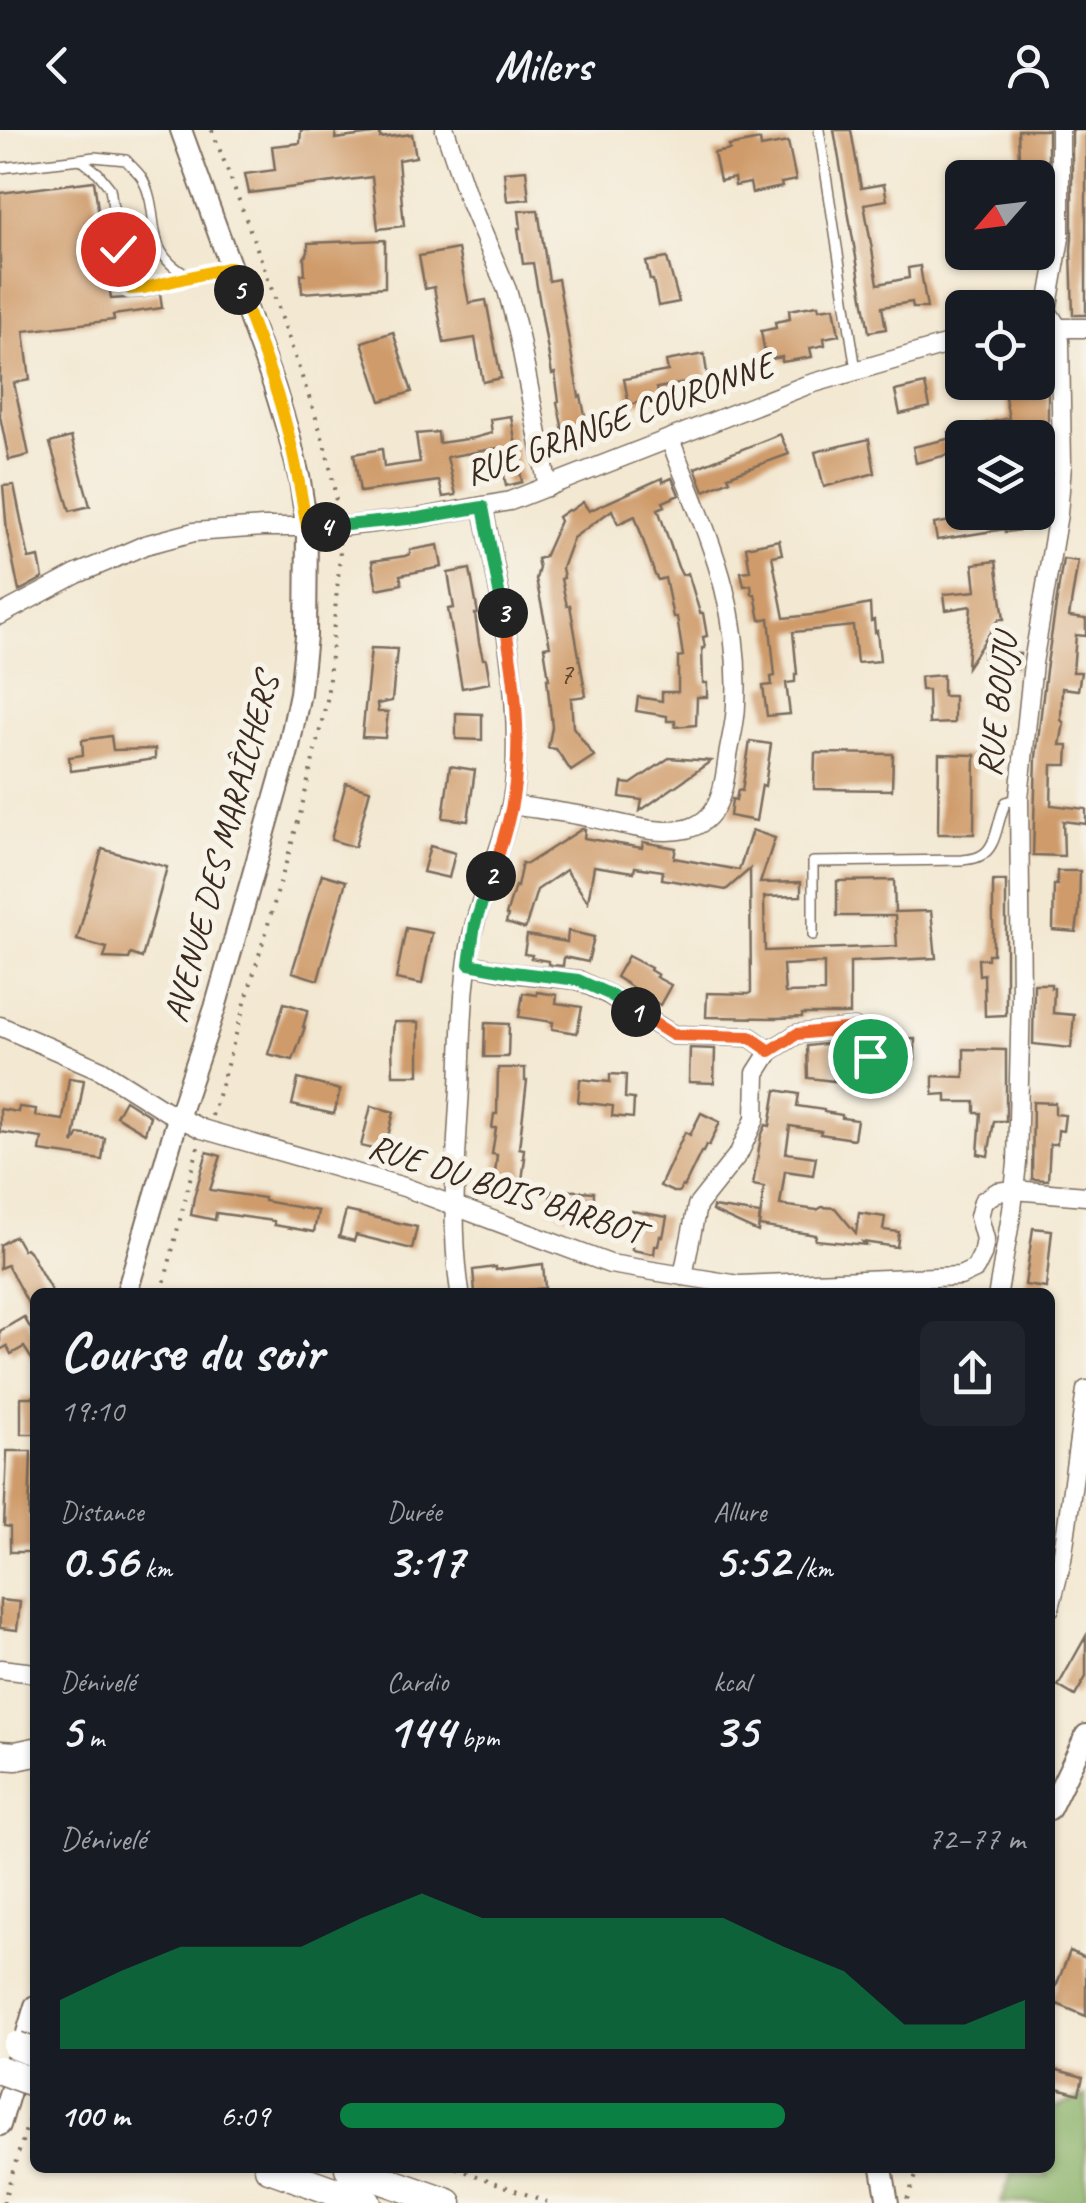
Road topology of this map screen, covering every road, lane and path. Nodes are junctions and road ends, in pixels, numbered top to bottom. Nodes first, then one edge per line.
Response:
1 (180, 130) edge
2 (212, 130) edge
3 (445, 130) edge
4 (818, 130) edge
5 (1060, 130) edge
6 (80, 159) junction
7 (0, 168) edge
8 (231, 267) junction
9 (189, 276) junction
10 (1047, 290) edge
11 (1086, 328) edge
12 (1055, 330) edge
13 (1059, 335) junction
14 (1055, 336) edge
15 (945, 345) edge
16 (856, 370) junction
17 (670, 439) junction
18 (548, 488) junction
19 (483, 507) junction
20 (338, 526) junction
21 (307, 528) junction
22 (0, 614) edge
23 (1019, 798) junction
24 (512, 805) junction
25 (814, 935) dead end
26 (469, 964) junction
27 (0, 1026) edge
28 (770, 1051) junction
29 (868, 1076) dead end
30 (178, 1118) junction
31 (202, 1130) junction
32 (1014, 1190) junction
33 (1086, 1196) edge
34 (453, 1206) junction
35 (683, 1276) junction
36 (129, 1288) edge
37 (163, 1288) edge
38 (460, 1288) edge
39 (999, 1288) edge
40 (1086, 1390) edge
41 (1055, 1587) edge
42 (0, 1669) edge
43 (30, 1672) edge
44 (1086, 1735) edge
45 (1055, 1799) edge
46 (30, 2023) edge
47 (0, 2070) edge
48 (30, 2081) edge
49 (30, 2117) edge
50 (0, 2125) edge
51 (283, 2173) edge
52 (363, 2173) edge
53 (469, 2173) edge
54 (883, 2173) edge
55 (917, 2173) edge
56 (3, 2203) edge
57 (368, 2203) edge
58 (448, 2203) edge
59 (550, 2203) edge
60 (888, 2203) edge
61 (906, 2203) edge

1 - 8 street, AVENUE DES MARAÎCHERS
2 - 20 path
3 - 18 street
4 - 16 lane
5 - 10 street, RUE BOUJU
6 - 7 lane
6 - 9 lane
6 - 9 lane
8 - 9 lane
8 - 21 street, AVENUE DES MARAÎCHERS
11 - 13 street
12 - 13 street, RUE BOUJU
13 - 14 street
13 - 23 street, RUE BOUJU
15 - 16 street, RUE GRANGE COURONNE
16 - 17 street, RUE GRANGE COURONNE
17 - 18 street, RUE GRANGE COURONNE
17 - 24 street
18 - 19 street, RUE GRANGE COURONNE
19 - 20 street, RUE GRANGE COURONNE
19 - 24 street
20 - 21 street, RUE GRANGE COURONNE
20 - 31 path
21 - 22 street, RUE GRANGE COURONNE
21 - 30 street, AVENUE DES MARAÎCHERS
23 - 25 lane
23 - 32 street, RUE BOUJU
24 - 26 street
26 - 28 street
26 - 34 street
27 - 30 street, RUE DU BOIS BARBOT
28 - 29 street
28 - 35 street
30 - 31 street, RUE DU BOIS BARBOT
30 - 36 street, AVENUE DES MARAÎCHERS
31 - 34 street, RUE DU BOIS BARBOT
31 - 37 path
32 - 33 street
32 - 35 street, RUE DU BOIS BARBOT
32 - 39 street, RUE BOUJU
34 - 35 street, RUE DU BOIS BARBOT
34 - 38 street
40 - 41 street
42 - 43 street
44 - 45 street
46 - 50 street
47 - 48 highway, bridge
49 - 56 path
51 - 57 highway
52 - 58 highway
53 - 59 path
54 - 60 street
55 - 61 path

